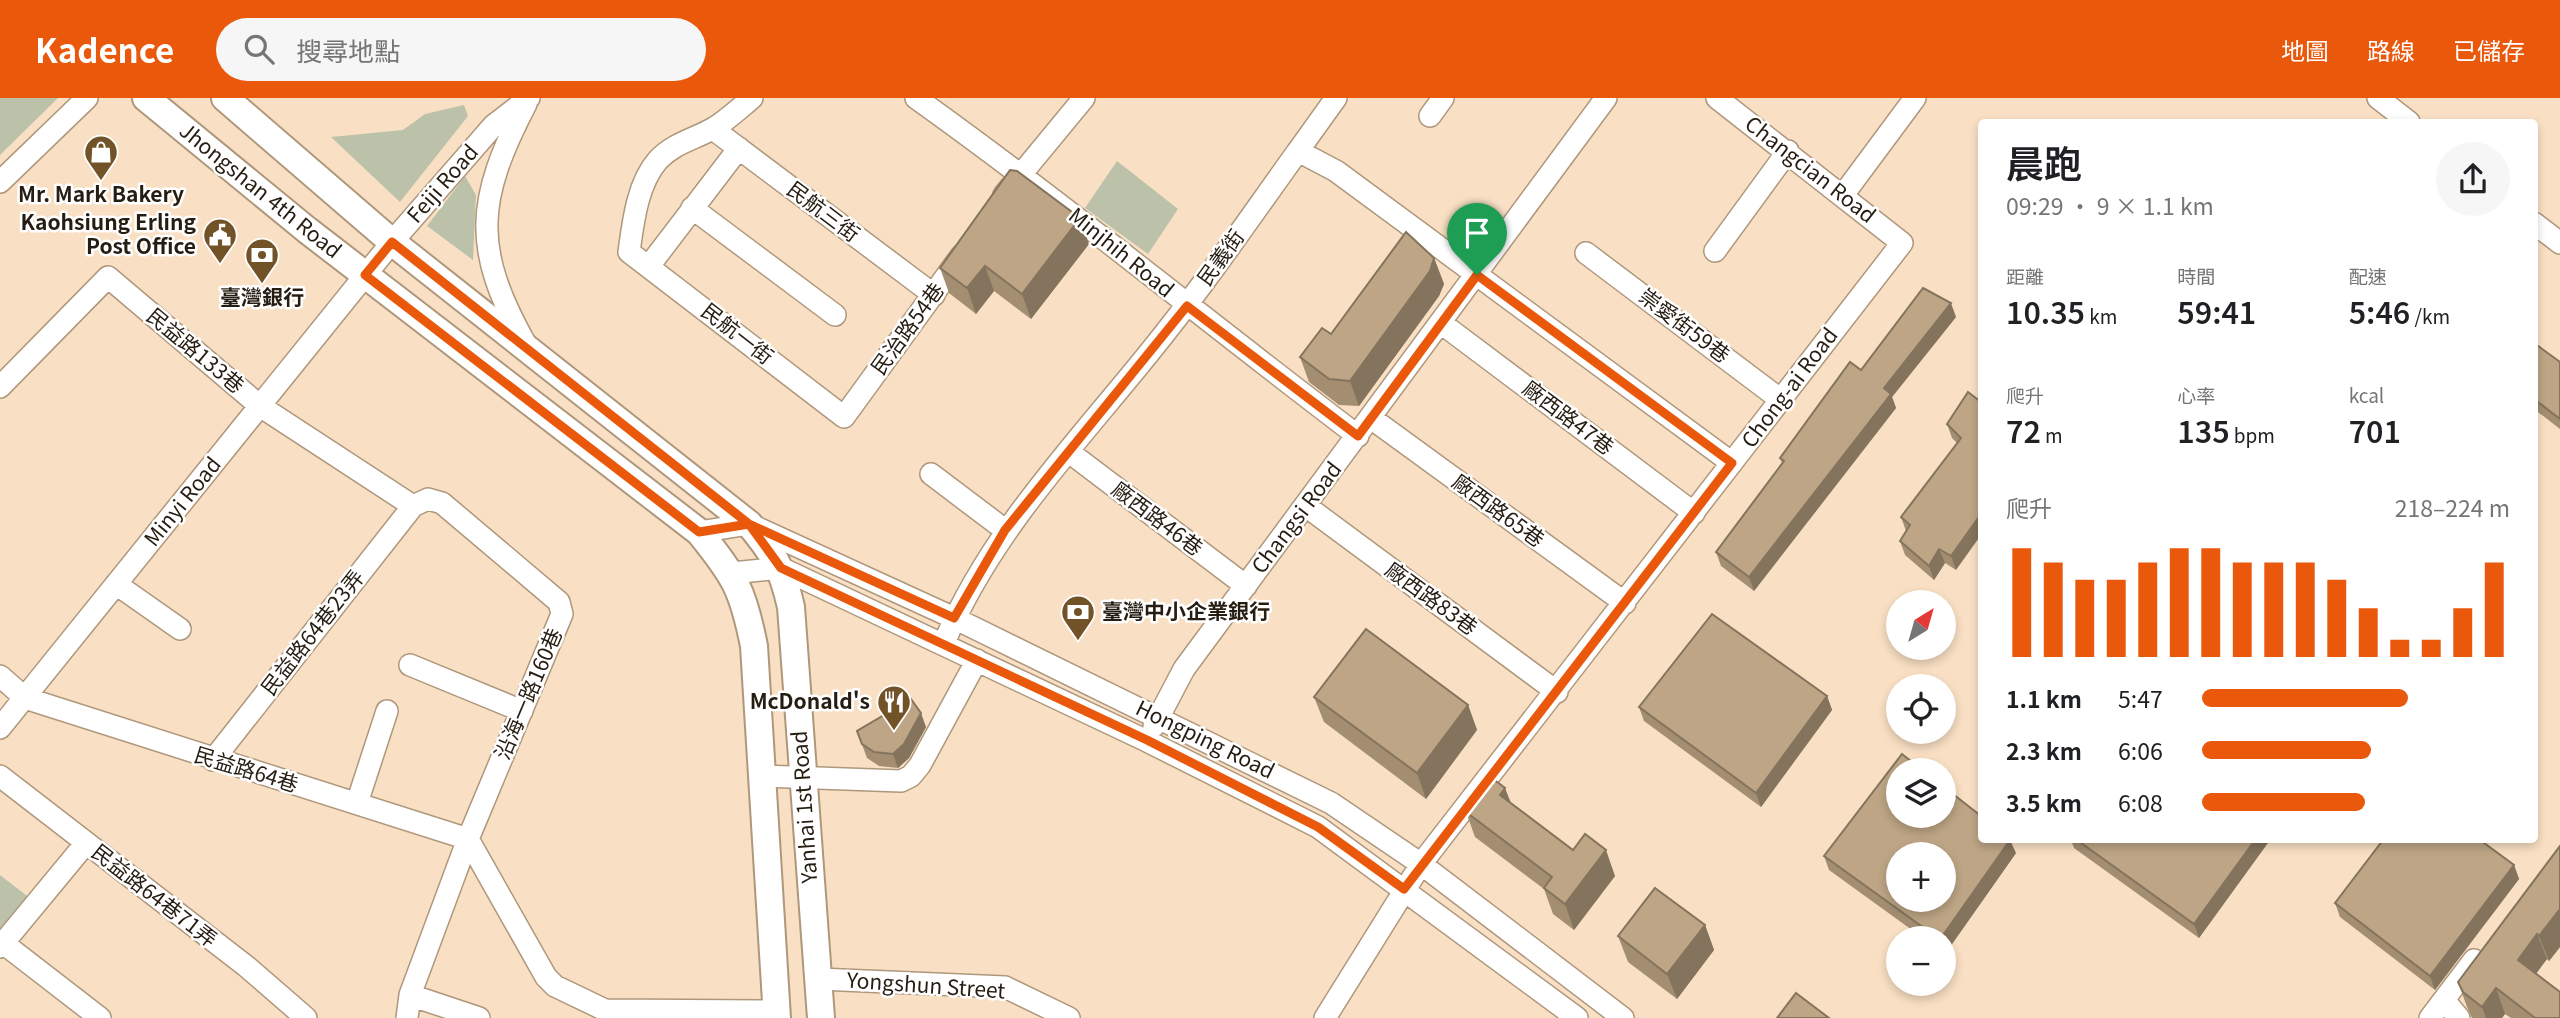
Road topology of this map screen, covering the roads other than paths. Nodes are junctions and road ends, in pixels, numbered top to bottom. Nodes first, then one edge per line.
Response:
1 (88, 98) edge
2 (146, 98) edge
3 (225, 98) edge
4 (507, 98) edge
5 (529, 98) edge
6 (752, 98) edge
7 (916, 98) edge
8 (1084, 98) edge
9 (1336, 98) edge
10 (1443, 98) edge
11 (1606, 98) edge
12 (1717, 98) edge
13 (1915, 98) edge
14 (2378, 98) edge
15 (1430, 116) dead end
16 (2405, 119) edge
17 (494, 125) junction
18 (713, 129) junction
19 (739, 148) junction
20 (1298, 151) junction
21 (1788, 151) junction
22 (1020, 172) junction
23 (0, 182) edge
24 (1843, 195) junction
25 (692, 208) junction
26 (989, 217) edge
27 (2538, 226) edge
28 (973, 239) edge
29 (392, 242) junction
30 (1902, 243) joint
31 (2560, 243) edge
32 (1715, 251) dead end
33 (1586, 253) dead end
34 (649, 266) junction
35 (365, 275) junction
36 (1477, 275) junction
37 (934, 295) junction
38 (1187, 306) junction
39 (835, 315) dead end
40 (1441, 323) junction
41 (528, 350) junction
42 (0, 387) edge
43 (1781, 400) junction
44 (260, 406) junction
45 (844, 416) joint
46 (1371, 418) junction
47 (1358, 436) junction
48 (1069, 452) junction
49 (1732, 463) junction
50 (931, 474) dead end
51 (413, 506) junction
52 (1306, 506) junction
53 (1694, 513) junction
54 (749, 524) junction
55 (1005, 530) junction
56 (699, 532) junction
57 (781, 568) junction
58 (733, 573) junction
59 (116, 584) junction
60 (1246, 586) junction
61 (1625, 603) junction
62 (954, 618) junction
63 (180, 629) dead end
64 (944, 643) junction
65 (977, 660) junction
66 (410, 665) dead end
67 (0, 676) edge
68 (1557, 692) junction
69 (25, 698) junction
70 (387, 710) dead end
71 (522, 711) junction
72 (1159, 716) junction
73 (0, 728) edge
74 (1147, 740) junction
75 (213, 760) junction
76 (0, 776) edge
77 (762, 776) junction
78 (802, 776) junction
79 (357, 803) junction
80 (468, 839) junction
81 (86, 843) junction
82 (1421, 864) junction
83 (1404, 889) junction
84 (1, 945) edge
85 (2486, 945) edge
86 (819, 979) junction
87 (410, 995) junction
88 (2444, 1000) junction
89 (777, 1015) edge
90 (100, 1018) edge
91 (306, 1018) edge
92 (407, 1018) edge
93 (480, 1018) edge
94 (821, 1018) edge
95 (1069, 1018) edge
96 (1325, 1018) edge
97 (1577, 1018) edge
98 (1623, 1018) edge
99 (2431, 1018) edge
100 (2459, 1018) edge

1 - 23 street
2 - 35 main road, Jhongshan 4th Road
3 - 29 main road
4 - 17 street, Feiji Road
5 - 17 street, Feiji Road
5 - 41 street
6 - 18 street
7 - 22 street, Minjhih Road
8 - 22 street
9 - 20 street, 民義街
10 - 15 street
11 - 36 street, Changsi Road
12 - 21 street, Changcian Road
13 - 24 street
14 - 16 street
17 - 29 street, Feiji Road
18 - 19 street, 民航三街
18 - 34 street, 民航一街
19 - 25 street
19 - 37 street, 民航三街
20 - 36 street
20 - 38 street, 民義街
21 - 24 street, Changcian Road
21 - 32 street
22 - 26 street
22 - 38 street, Minjhih Road
24 - 30 street, Changcian Road
25 - 34 street
25 - 39 street
27 - 31 street
28 - 37 street, 民治路54巷
29 - 35 street, Feiji Road
29 - 41 main road
30 - 43 street, Chong-ai Road
33 - 43 street, 崇愛街59巷
34 - 45 street, 民航一街
35 - 44 street, Minyi Road
35 - 56 main road, Jhongshan 4th Road
36 - 40 street, Changsi Road
36 - 49 street
37 - 45 street, 民治路54巷
38 - 47 street, Minjhih Road
38 - 48 street, 民義街
40 - 46 street, Changsi Road
40 - 53 street, 廠西路47巷
41 - 54 main road
42 - 44 street, 民益路133巷
43 - 49 street, Chong-ai Road
44 - 51 street, 民益路133巷
44 - 59 street, Minyi Road
46 - 47 street, Changsi Road
46 - 61 street, 廠西路65巷
47 - 52 street, Changsi Road
48 - 55 street, 民義街
48 - 60 street, 廠西路46巷
49 - 53 street, Chong-ai Road
50 - 55 street
51 - 71 street, 沿海一路160巷
51 - 75 street, 民益路64巷23弄
52 - 60 street, Changsi Road
52 - 68 street, 廠西路83巷
53 - 61 street, Chong-ai Road
54 - 56 street
54 - 57 main road, Yanhai 1st Road
54 - 62 street, Hongping Road
55 - 62 street, 民義街
56 - 58 main road, Jhongshan 4th Road
57 - 58 street
57 - 64 street, Hongping Road
57 - 78 main road, Yanhai 1st Road
58 - 77 main road, Yanhai 1st Road
59 - 63 street
59 - 69 street, Minyi Road
60 - 72 street, Changsi Road
61 - 68 street, Chong-ai Road
62 - 64 street, 民義街
62 - 72 street, Hongping Road
64 - 65 street, Hongping Road
65 - 74 street, Hongping Road
65 - 78 street
66 - 71 street
67 - 69 street
68 - 82 street, Chong-ai Road
69 - 73 street, Minyi Road
69 - 75 street, 民益路64巷
70 - 79 street
71 - 80 street, 沿海一路160巷
72 - 74 street, Changsi Road
72 - 82 street, Hongping Road
74 - 83 street, Hongping Road
75 - 79 street, 民益路64巷
76 - 81 street, 民益路64巷71弄
77 - 78 street
77 - 89 main road, Yanhai 1st Road
78 - 86 main road, Yanhai 1st Road
79 - 80 street, 民益路64巷
80 - 87 street
80 - 89 street
81 - 84 street
81 - 91 street, 民益路64巷71弄
82 - 83 street, Chong-ai Road
82 - 98 street, Hongping Road
83 - 96 street, Chong-ai Road
83 - 97 street, Hongping Road
84 - 90 street
85 - 88 street
86 - 94 main road, Yanhai 1st Road
86 - 95 street, Yongshun Street
87 - 92 street
87 - 93 street
88 - 99 street
88 - 100 street

